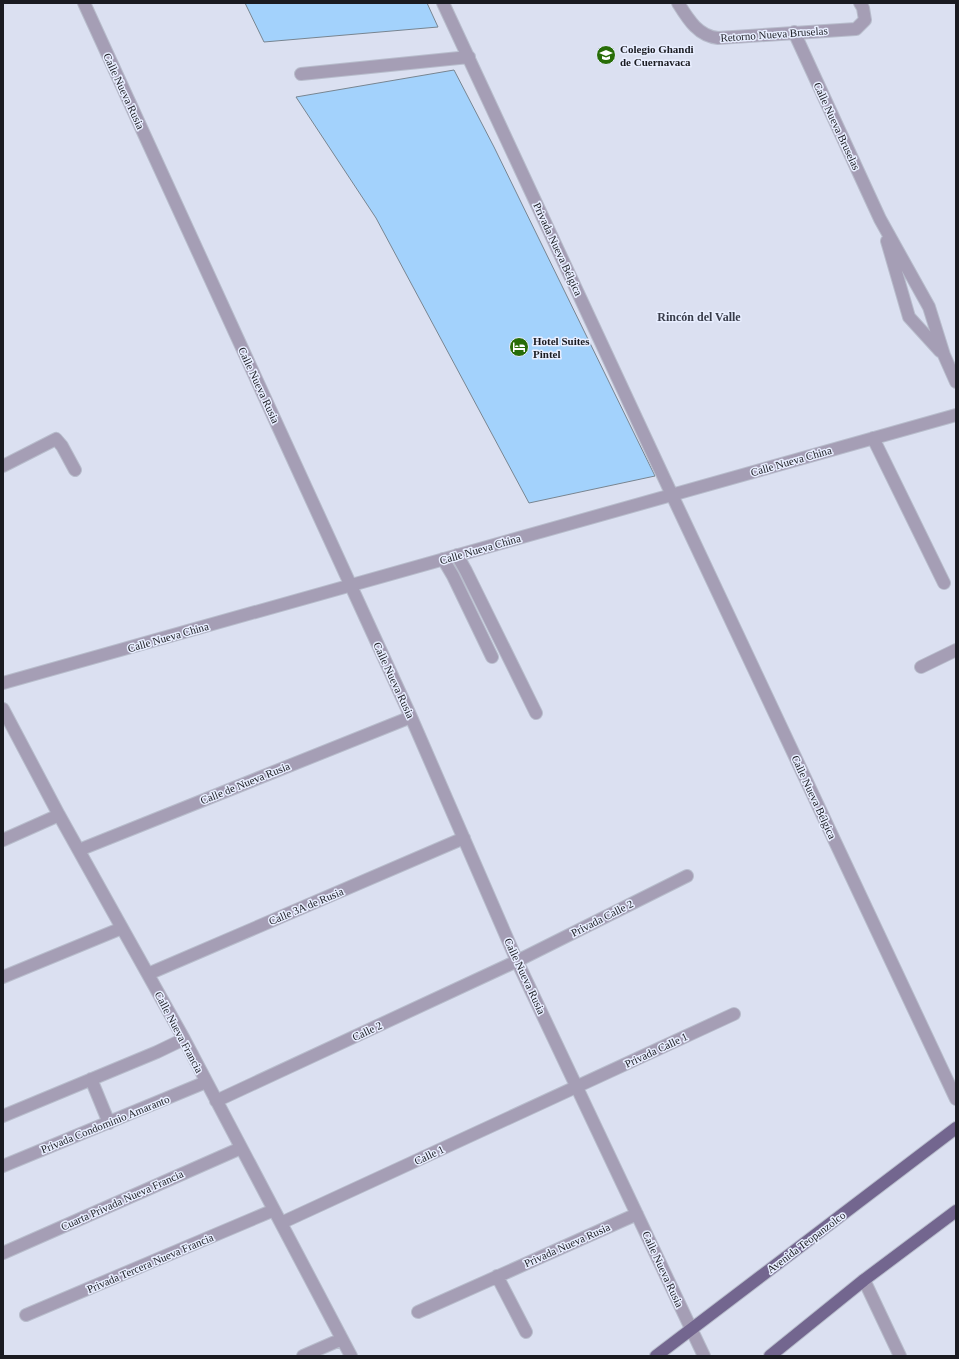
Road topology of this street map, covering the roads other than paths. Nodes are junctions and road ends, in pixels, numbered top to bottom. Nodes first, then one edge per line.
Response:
1 (84, 3) edge
2 (444, 3) edge
3 (678, 3) edge
4 (860, 3) edge
5 (794, 32) junction
6 (469, 57) junction
7 (302, 74) dead end
8 (880, 219) junction
9 (944, 355) junction
10 (956, 382) edge
11 (956, 415) edge
12 (873, 438) junction
13 (3, 466) edge
14 (75, 470) dead end
15 (672, 495) junction
16 (457, 555) junction
17 (443, 559) junction
18 (944, 583) dead end
19 (350, 585) junction
20 (956, 650) edge
21 (492, 657) dead end
22 (921, 668) dead end
23 (3, 683) edge
24 (3, 709) edge
25 (536, 713) dead end
26 (411, 717) junction
27 (60, 815) junction
28 (464, 838) junction
29 (3, 840) edge
30 (79, 850) junction
31 (687, 876) dead end
32 (122, 928) junction
33 (517, 961) junction
34 (148, 974) junction
35 (3, 977) edge
36 (734, 1014) dead end
37 (184, 1039) junction
38 (91, 1079) junction
39 (206, 1082) junction
40 (577, 1086) junction
41 (956, 1099) edge
42 (216, 1101) junction
43 (3, 1116) edge
44 (109, 1123) junction
45 (956, 1128) edge
46 (241, 1148) junction
47 (3, 1166) edge
48 (274, 1210) junction
49 (956, 1211) edge
50 (637, 1214) junction
51 (281, 1223) junction
52 (3, 1253) edge
53 (497, 1276) junction
54 (864, 1280) junction
55 (418, 1312) dead end
56 (26, 1315) dead end
57 (691, 1330) junction
58 (526, 1332) dead end
59 (342, 1339) junction
60 (303, 1356) edge
61 (351, 1356) edge
62 (656, 1356) edge
63 (704, 1356) edge
64 (770, 1356) edge
65 (900, 1356) edge

1 - 19 street, Calle Nueva Rusia
2 - 6 street, Privada Nueva Bélgica
3 - 5 street, Retorno Nueva Bruselas
4 - 5 street, Retorno Nueva Bruselas
5 - 8 street, Calle Nueva Bruselas
6 - 7 street
6 - 15 street, Privada Nueva Bélgica
8 - 9 street, Calle Nueva Bruselas
8 - 9 street, Calle Nueva Bruselas
9 - 10 street, Calle Nueva Bruselas
11 - 12 street, Calle Nueva China
12 - 15 street, Calle Nueva China
12 - 18 street
13 - 14 street
15 - 16 street, Calle Nueva China
15 - 41 street, Calle Nueva Bélgica
16 - 17 street, Calle Nueva China
16 - 25 street
17 - 19 street, Calle Nueva China
17 - 21 street
19 - 23 street, Calle Nueva China
19 - 26 street, Calle Nueva Rusia
20 - 22 street
24 - 27 street, Calle Nueva Francia
26 - 28 street, Calle Nueva Rusia
26 - 30 street, Calle de Nueva Rusia
27 - 29 street
27 - 30 street, Calle Nueva Francia
28 - 33 street, Calle Nueva Rusia
28 - 34 street, Calle 3A de Rusia
30 - 32 street, Calle Nueva Francia
31 - 33 street, Privada Calle 2
32 - 34 street, Calle Nueva Francia
32 - 35 street
33 - 40 street, Calle Nueva Rusia
33 - 42 street, Calle 2
34 - 37 street, Calle Nueva Francia
36 - 40 street, Privada Calle 1
37 - 38 street
37 - 39 street, Calle Nueva Francia
38 - 43 street
38 - 44 street
39 - 42 street, Calle Nueva Francia
39 - 44 street, Privada Condominio Amaranto
40 - 50 street, Calle Nueva Rusia
40 - 51 street, Calle 1
42 - 46 street, Calle Nueva Francia
44 - 47 street, Privada Condominio Amaranto
45 - 57 main road, Avenida Teopanzolco
46 - 48 street, Calle Nueva Francia
46 - 52 street, Cuarta Privada Nueva Francia
48 - 51 street, Calle Nueva Francia
48 - 56 street, Privada Tercera Nueva Francia
49 - 54 main road
50 - 53 street, Privada Nueva Rusia
50 - 57 street, Calle Nueva Rusia
51 - 59 street, Calle Nueva Francia
53 - 55 street, Privada Nueva Rusia
53 - 58 street
54 - 64 main road
54 - 65 street
57 - 62 main road, Avenida Teopanzolco
57 - 63 street, Calle Nueva Rusia
59 - 60 street
59 - 61 street, Calle Nueva Francia

